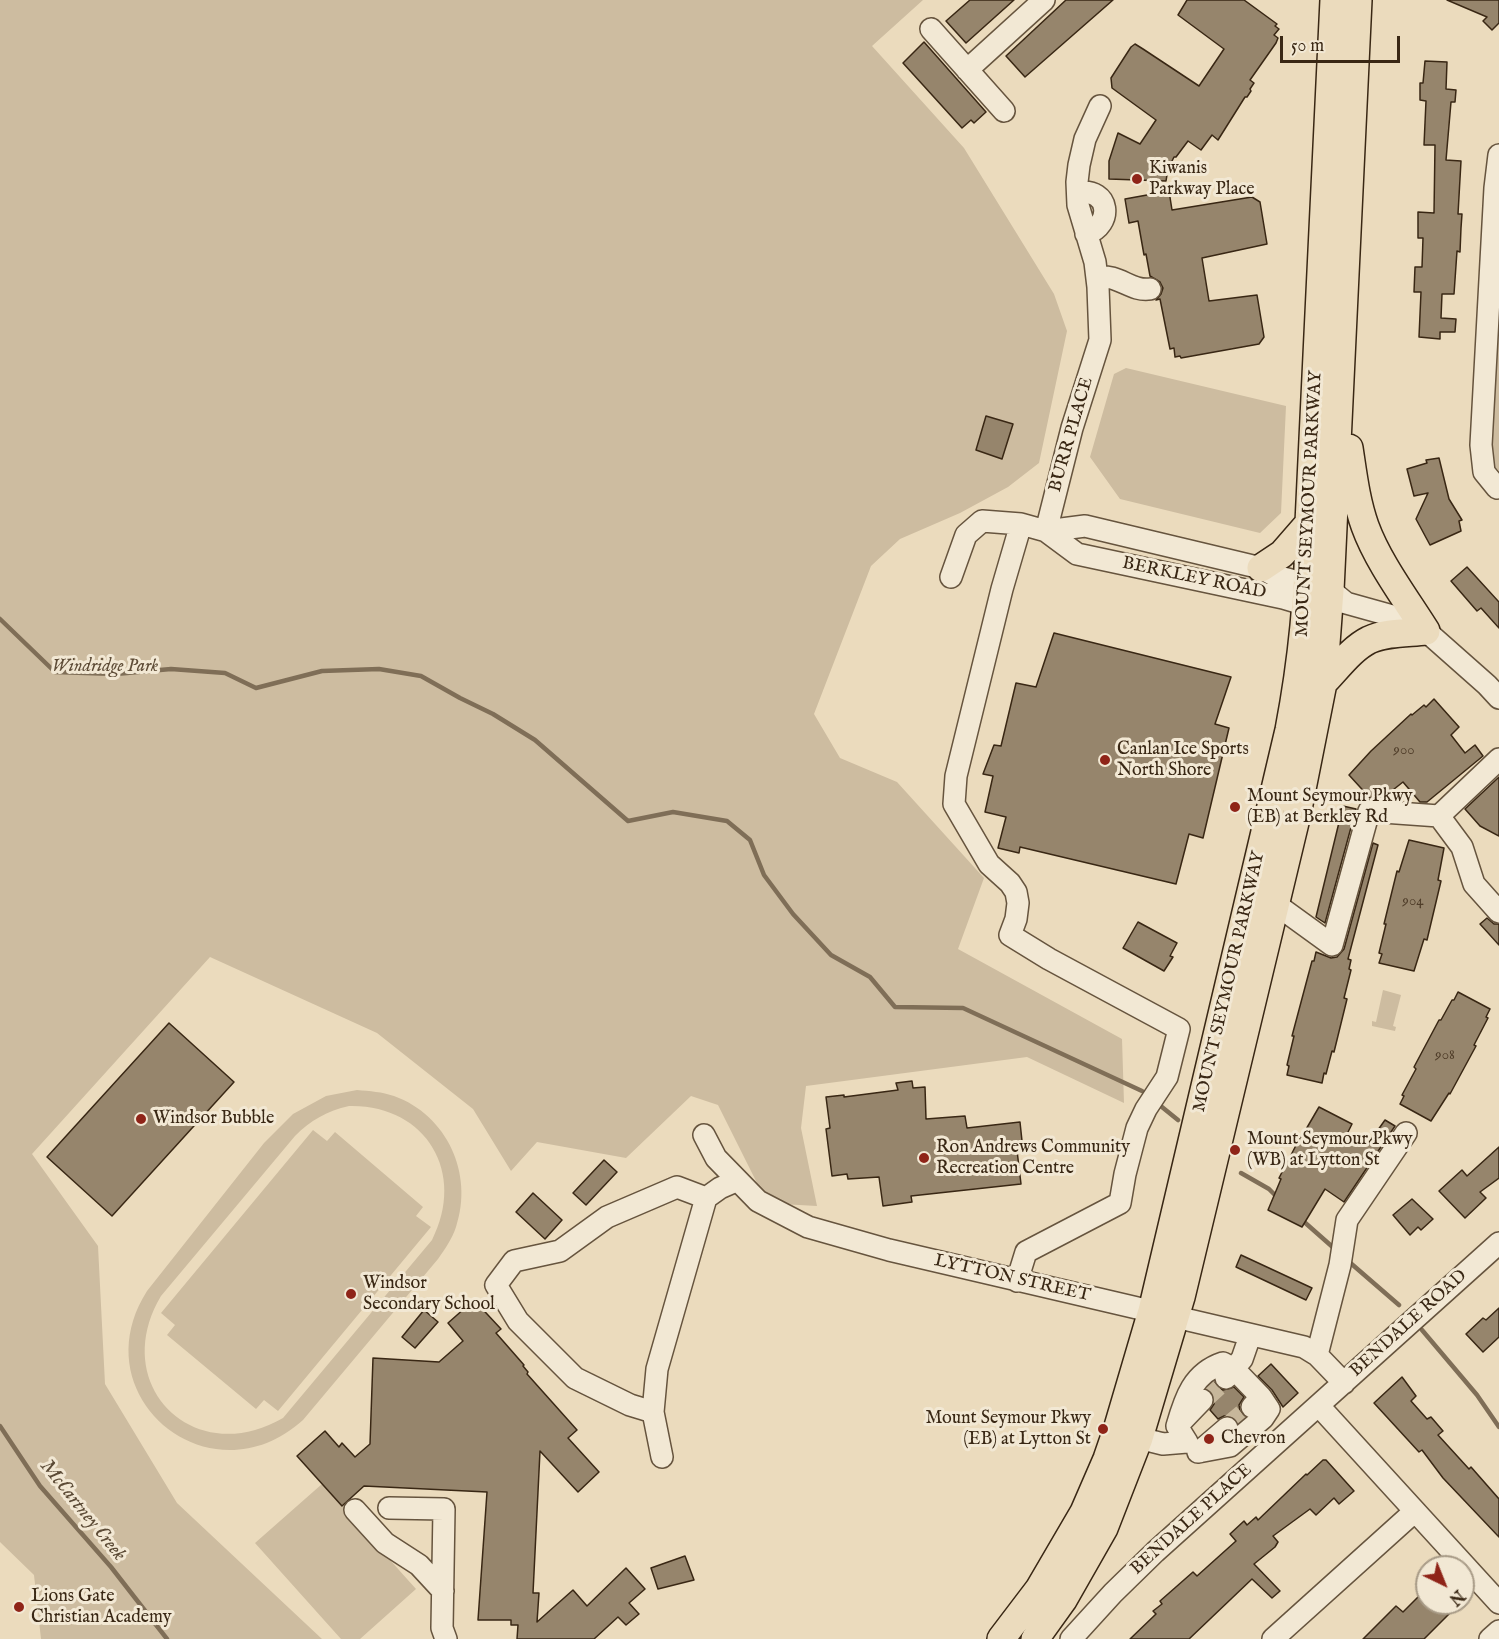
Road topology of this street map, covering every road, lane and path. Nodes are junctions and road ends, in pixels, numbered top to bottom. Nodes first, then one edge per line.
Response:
1 (1044, 0) edge
2 (1334, 0) edge
3 (1358, 0) edge
4 (931, 29) dead end
5 (967, 70) junction
6 (1100, 106) dead end
7 (1004, 111) dead end
8 (1499, 155) edge
9 (1097, 277) junction
10 (1150, 289) dead end
11 (1484, 382) junction
12 (1341, 398) junction
13 (1499, 399) edge
14 (1499, 487) edge
15 (1309, 523) junction
16 (1021, 524) junction
17 (1046, 531) junction
18 (1261, 568) junction
19 (951, 577) dead end
20 (1323, 599) junction
21 (1426, 631) junction
22 (1323, 683) junction
23 (1499, 698) edge
24 (1499, 759) edge
25 (1439, 816) junction
26 (1274, 903) junction
27 (1499, 912) edge
28 (1406, 1133) dead end
29 (704, 1135) dead end
30 (736, 1181) junction
31 (706, 1198) junction
32 (1499, 1243) edge
33 (1017, 1281) junction
34 (1164, 1314) junction
35 (1250, 1336) junction
36 (1317, 1355) junction
37 (1230, 1373) junction
38 (1344, 1383) junction
39 (1202, 1400) tunnel mouth
40 (1319, 1406) junction
41 (653, 1412) junction
42 (1227, 1428) tunnel mouth
43 (1139, 1438) junction
44 (1188, 1440) junction
45 (662, 1458) dead end
46 (389, 1508) dead end
47 (355, 1510) dead end
48 (1414, 1512) junction
49 (443, 1591) junction
50 (1498, 1599) edge
51 (1499, 1630) edge
52 (438, 1635) edge
53 (1001, 1639) edge
54 (1035, 1639) edge
55 (1071, 1639) edge
56 (1273, 1639) edge
57 (1490, 1639) edge

1 - 5 street
2 - 15 main road, MOUNT SEYMOUR PARKWAY
3 - 12 main road, MOUNT SEYMOUR PARKWAY
4 - 5 street
5 - 7 street
6 - 9 street
8 - 11 street
9 - 10 street
9 - 17 street, BURR PLACE
11 - 13 street
11 - 14 street
12 - 20 main road, MOUNT SEYMOUR PARKWAY
12 - 21 main road
15 - 18 main road
15 - 20 main road, MOUNT SEYMOUR PARKWAY
16 - 17 street, BERKLEY ROAD
16 - 19 street, BERKLEY ROAD
16 - 33 street
17 - 18 street, BERKLEY ROAD
17 - 20 street, BERKLEY ROAD
18 - 20 street, BERKLEY ROAD
20 - 21 street, BERKLEY ROAD
20 - 22 main road, MOUNT SEYMOUR PARKWAY
20 - 34 main road, MOUNT SEYMOUR PARKWAY
21 - 22 main road
21 - 23 street, BERKLEY ROAD
22 - 26 main road, MOUNT SEYMOUR PARKWAY
24 - 25 street
25 - 26 street
25 - 27 street
26 - 34 main road, MOUNT SEYMOUR PARKWAY
28 - 36 street
29 - 30 street, LYTTON STREET
30 - 31 street
30 - 33 street, LYTTON STREET
31 - 41 street
31 - 41 street
32 - 38 street, BENDALE ROAD
33 - 34 street, LYTTON STREET
34 - 35 street, LYTTON STREET
34 - 43 main road, MOUNT SEYMOUR PARKWAY
34 - 53 main road, MOUNT SEYMOUR PARKWAY
35 - 36 street, LYTTON STREET
35 - 37 street
36 - 38 street, LYTTON STREET
37 - 44 street
37 - 44 street
38 - 40 street, BENDALE ROAD
39 - 44 street
40 - 48 street
40 - 55 street, BENDALE PLACE
41 - 45 street
42 - 44 street
43 - 44 street
43 - 54 main road, MOUNT SEYMOUR PARKWAY
46 - 49 street
47 - 49 street
48 - 50 street
48 - 56 street
49 - 52 street
51 - 57 street

